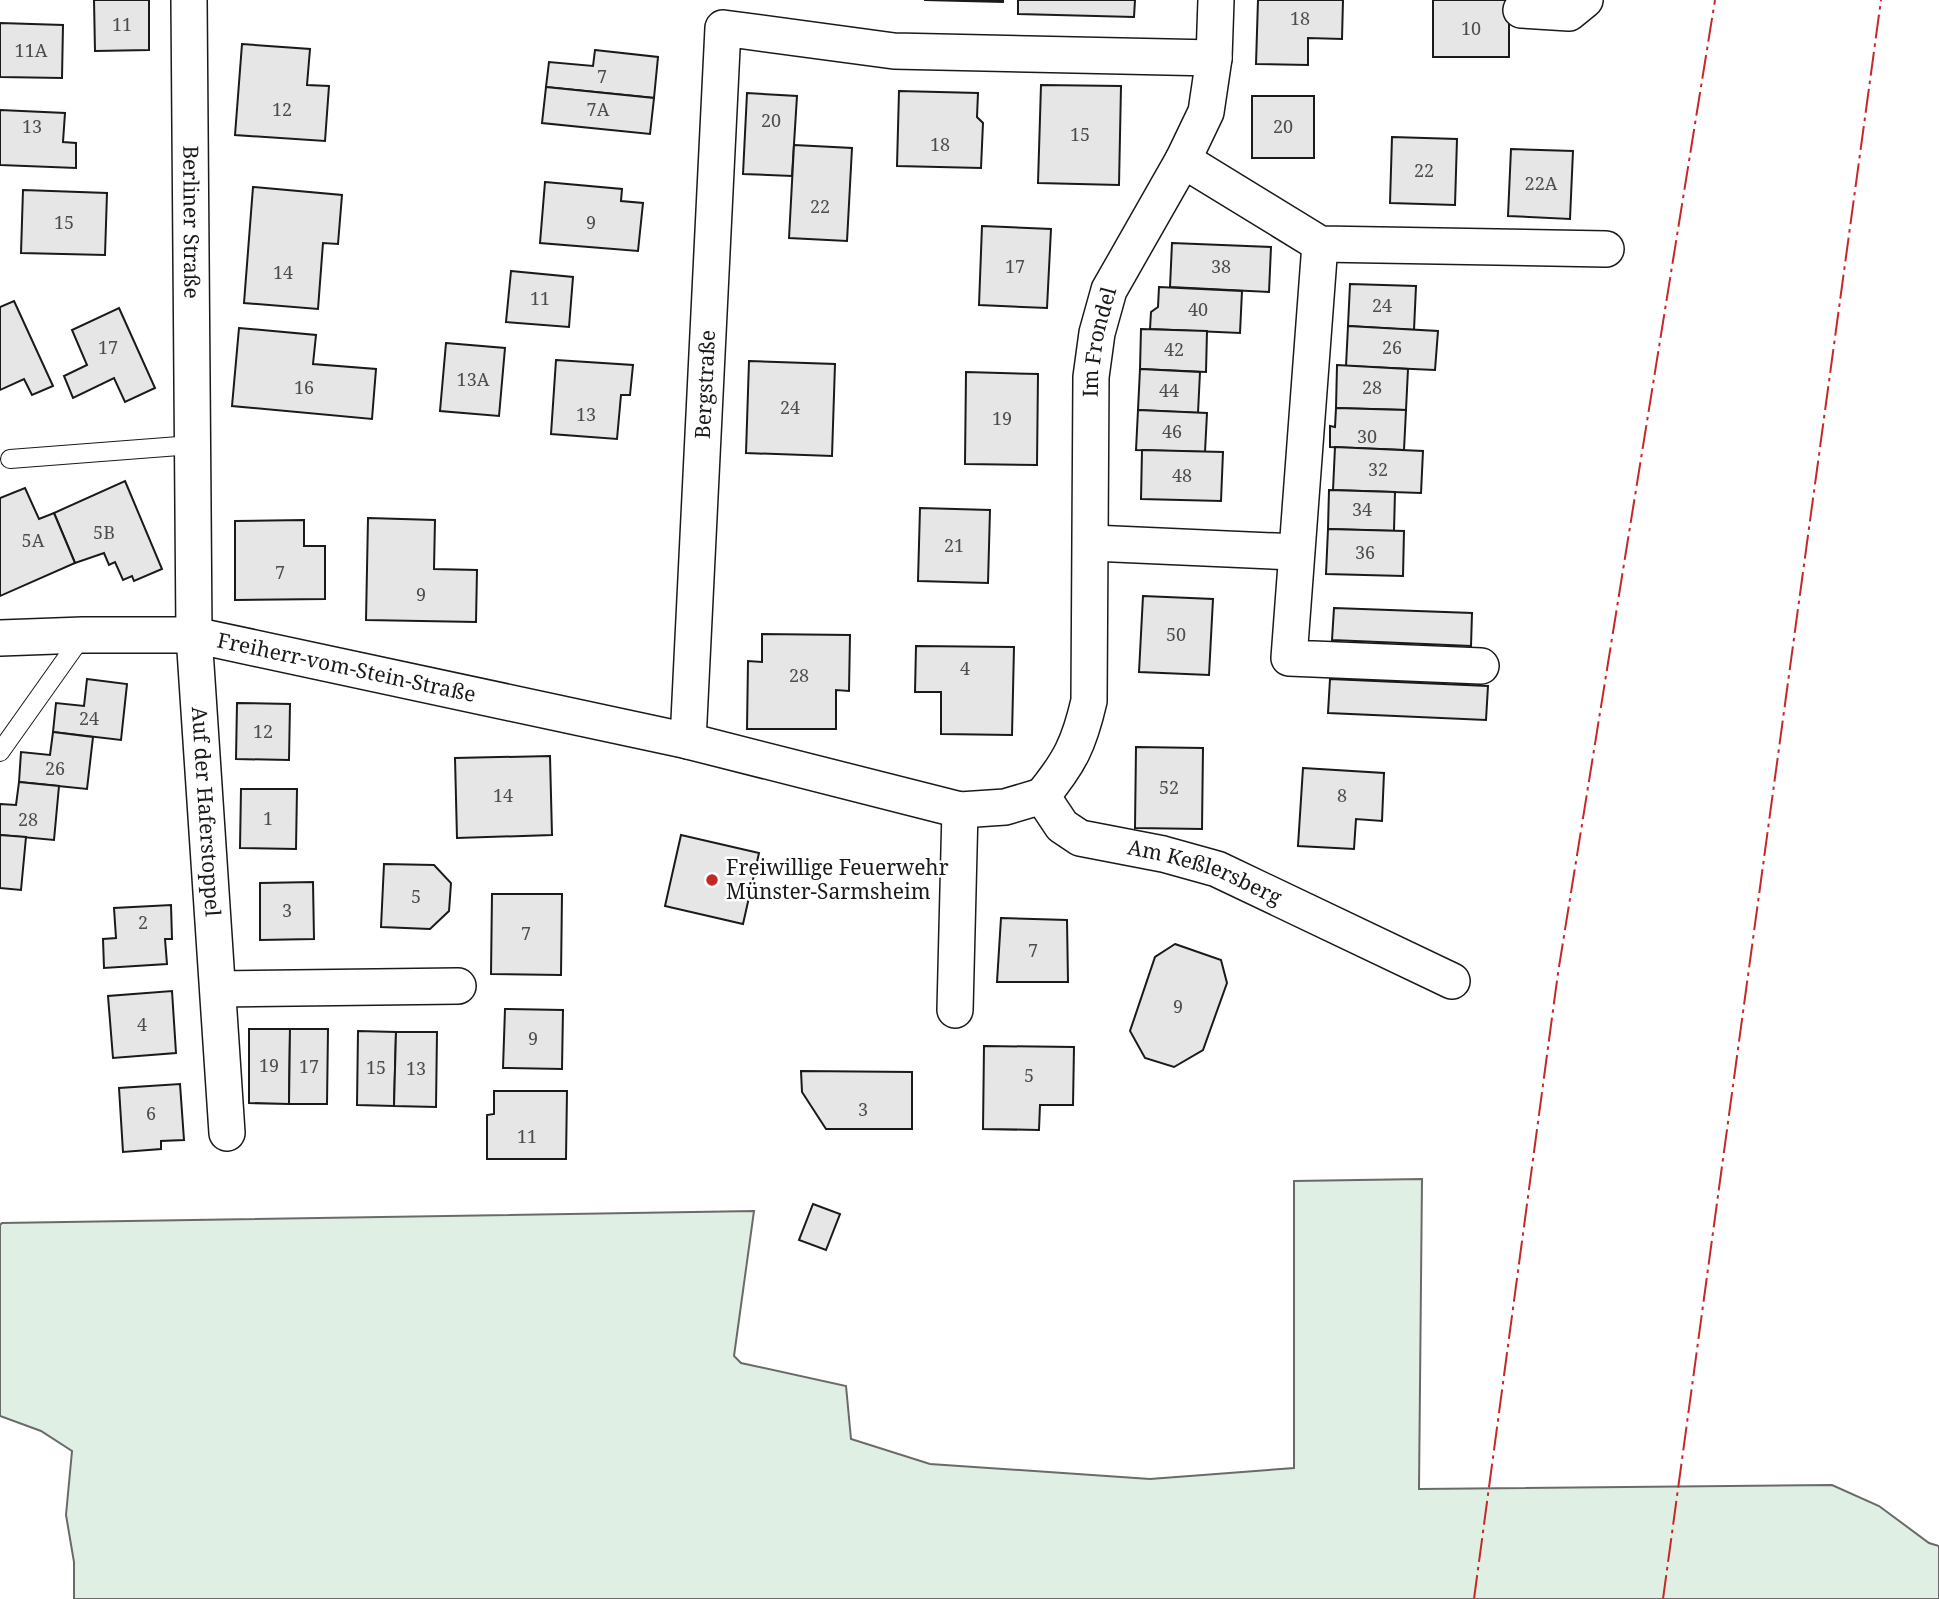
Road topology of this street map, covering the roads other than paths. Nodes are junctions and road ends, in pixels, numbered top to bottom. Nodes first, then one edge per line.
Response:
1 (189, 0) edge
2 (1216, 0) edge
3 (1586, 0) edge
4 (1521, 10) dead end
5 (723, 14) edge
6 (1214, 58) junction
7 (1183, 160) junction
8 (1320, 244) junction
9 (1606, 249) dead end
10 (192, 445) junction
11 (10, 459) dead end
12 (1091, 543) junction
13 (1295, 552) junction
14 (83, 635) junction
15 (194, 635) junction
16 (0, 638) edge
17 (1481, 666) dead end
18 (688, 741) junction
19 (0, 752) edge
20 (1042, 796) junction
21 (960, 810) junction
22 (1452, 981) dead end
23 (458, 986) dead end
24 (218, 989) junction
25 (955, 1010) dead end
26 (227, 1133) dead end

1 - 10 street, Berliner Straße
2 - 6 street, Im Frondel
3 - 4 street
5 - 6 street, Bergstraße
5 - 18 street, Bergstraße
6 - 7 street, Im Frondel
7 - 8 street
7 - 12 street, Im Frondel
8 - 9 street
8 - 13 street
10 - 11 lane
10 - 15 street, Berliner Straße
12 - 13 street
12 - 20 street, Im Frondel
13 - 17 street
14 - 15 street, Freiherr-vom-Stein-Straße
14 - 16 street, Freiherr-vom-Stein-Straße
14 - 19 lane
15 - 18 street, Freiherr-vom-Stein-Straße
15 - 24 street, Auf der Haferstoppel
18 - 21 street
20 - 21 street
20 - 22 street, Am Keßlersberg
21 - 25 street
23 - 24 street
24 - 26 street, Auf der Haferstoppel

